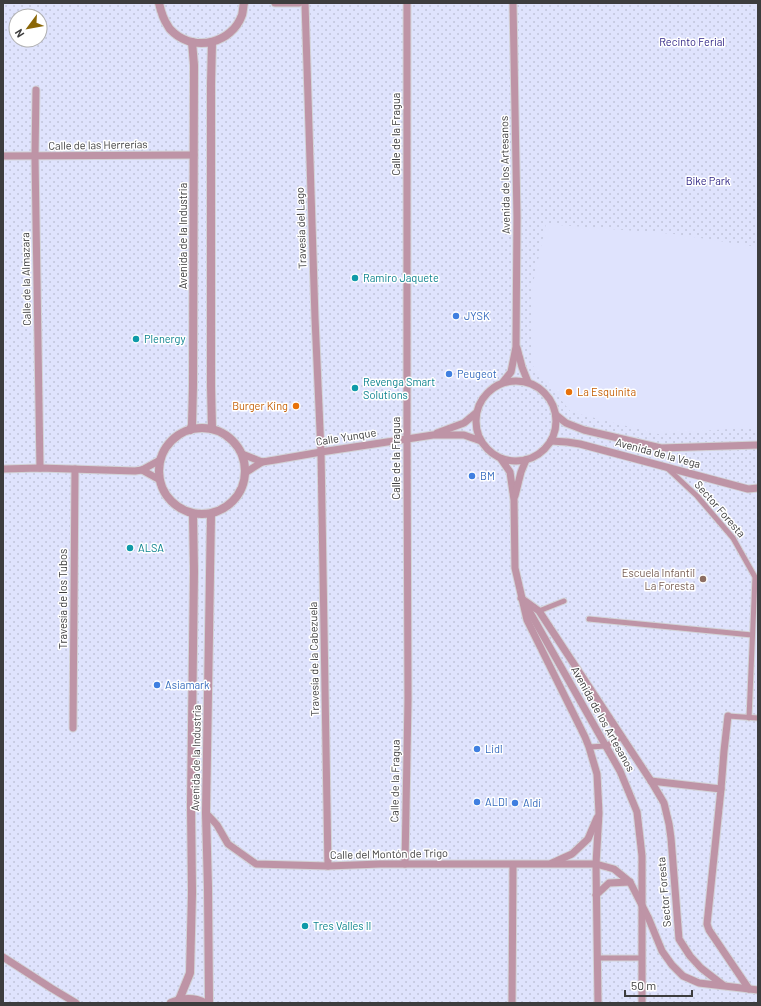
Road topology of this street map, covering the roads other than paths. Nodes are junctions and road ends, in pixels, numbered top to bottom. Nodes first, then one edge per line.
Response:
1 (159, 3) edge
2 (244, 3) edge
3 (275, 3) edge
4 (299, 3) edge
5 (305, 3) edge
6 (407, 3) edge
7 (513, 3) edge
8 (192, 42) junction
9 (212, 42) junction
10 (36, 90) dead end
11 (194, 155) junction
12 (3, 156) edge
13 (35, 157) junction
14 (516, 347) junction
15 (503, 382) junction
16 (528, 382) junction
17 (476, 413) junction
18 (556, 415) junction
19 (212, 429) junction
20 (190, 430) junction
21 (433, 435) junction
22 (407, 440) junction
23 (481, 441) junction
24 (551, 441) junction
25 (758, 445) edge
26 (321, 452) junction
27 (242, 454) junction
28 (501, 459) junction
29 (160, 460) junction
30 (526, 460) junction
31 (262, 462) junction
32 (665, 466) junction
33 (40, 468) junction
34 (3, 469) edge
35 (75, 469) junction
36 (142, 470) junction
37 (245, 473) junction
38 (160, 480) junction
39 (758, 488) edge
40 (514, 500) junction
41 (193, 514) junction
42 (212, 514) junction
43 (756, 597) edge
44 (521, 598) junction
45 (564, 601) dead end
46 (539, 611) junction
47 (590, 619) dead end
48 (752, 635) junction
49 (728, 716) joint
50 (749, 718) junction
51 (758, 718) edge
52 (73, 728) dead end
53 (622, 736) junction
54 (606, 746) junction
55 (589, 748) junction
56 (651, 781) junction
57 (721, 789) junction
58 (599, 812) junction
59 (206, 813) junction
60 (404, 864) junction
61 (550, 864) junction
62 (596, 864) junction
63 (513, 865) junction
64 (328, 866) junction
65 (630, 882) junction
66 (596, 895) junction
67 (642, 903) junction
68 (3, 957) edge
69 (598, 958) junction
70 (642, 958) junction
71 (724, 986) junction
72 (749, 989) junction
73 (758, 990) edge
74 (175, 1001) edge
75 (76, 1003) edge
76 (205, 1003) edge
77 (209, 1003) edge
78 (512, 1003) edge
79 (598, 1003) edge
80 (642, 1003) edge

1 - 8 street
2 - 9 street
3 - 4 street
5 - 26 street, Travesía del Lago
6 - 22 street, Calle de la Fragua
7 - 14 street, Avenida de los Artesanos
8 - 9 street
8 - 11 street, Avenida de la Industria
9 - 19 street
10 - 13 street, Calle de la Almazara
11 - 13 street, Calle de las Herrerías
11 - 20 street, Avenida de la Industria
12 - 13 street, Calle de las Herrerías
13 - 33 street, Calle de la Almazara
14 - 15 street, Avenida de los Artesanos
14 - 16 street, Avenida de los Artesanos
15 - 16 street
15 - 17 street
16 - 18 street
17 - 21 street, Calle Yunque
17 - 23 street
18 - 24 street
18 - 25 street, Avenida de la Vega
19 - 20 street
19 - 27 street
20 - 29 street
21 - 22 street, Calle Yunque
21 - 23 street, Calle Yunque
22 - 26 street, Calle Yunque
22 - 60 street, Calle de la Fragua
23 - 28 street
24 - 30 street
24 - 32 street, Avenida de la Vega
26 - 31 street, Calle Yunque
26 - 64 street, Travesía de la Cabezuela
27 - 31 street
27 - 37 street
28 - 30 street
28 - 40 street, Avenida de los Artesanos
29 - 36 street
29 - 38 street
30 - 40 street, Avenida de los Artesanos
31 - 37 street, Calle Yunque
32 - 39 street, Avenida de la Vega
32 - 43 street, Sector Foresta
33 - 34 street
33 - 35 street
35 - 36 street
35 - 52 street, Travesía de los Tubos
36 - 38 street
37 - 42 street
38 - 41 street
40 - 44 street, Avenida de los Artesanos
41 - 42 street
41 - 74 street, Avenida de la Industria
42 - 59 street, Avenida de la Industria
43 - 48 street, Sector Foresta
44 - 46 street, Sector Foresta
44 - 54 street, Avenida de los Artesanos
44 - 55 street, Avenida de los Artesanos
45 - 46 street
46 - 53 street, Sector Foresta
47 - 48 street
48 - 50 street, Sector Foresta
49 - 50 street
49 - 57 street
50 - 51 street
53 - 54 street
53 - 56 street, Sector Foresta
54 - 55 street
54 - 67 street, Avenida de los Artesanos
55 - 58 street, Avenida de los Artesanos
56 - 57 street
56 - 71 street, Sector Foresta
57 - 72 street
58 - 61 street
58 - 62 street, Avenida de los Artesanos
59 - 64 street, Calle del Montón de Trigo
59 - 77 street, Avenida de la Industria
60 - 63 street, Calle del Montón de Trigo
60 - 64 street, Calle del Montón de Trigo
61 - 62 street, Calle del Montón de Trigo
61 - 63 street, Calle del Montón de Trigo
62 - 65 street, Calle del Montón de Trigo
62 - 66 street, Avenida de los Artesanos
63 - 78 street
65 - 66 street
65 - 67 street
66 - 69 street, Avenida de los Artesanos
67 - 70 street, Avenida de los Artesanos
67 - 71 street
68 - 75 street
69 - 70 street
69 - 79 street, Avenida de los Artesanos
70 - 80 street, Avenida de los Artesanos
71 - 72 street
72 - 73 street
74 - 76 street

